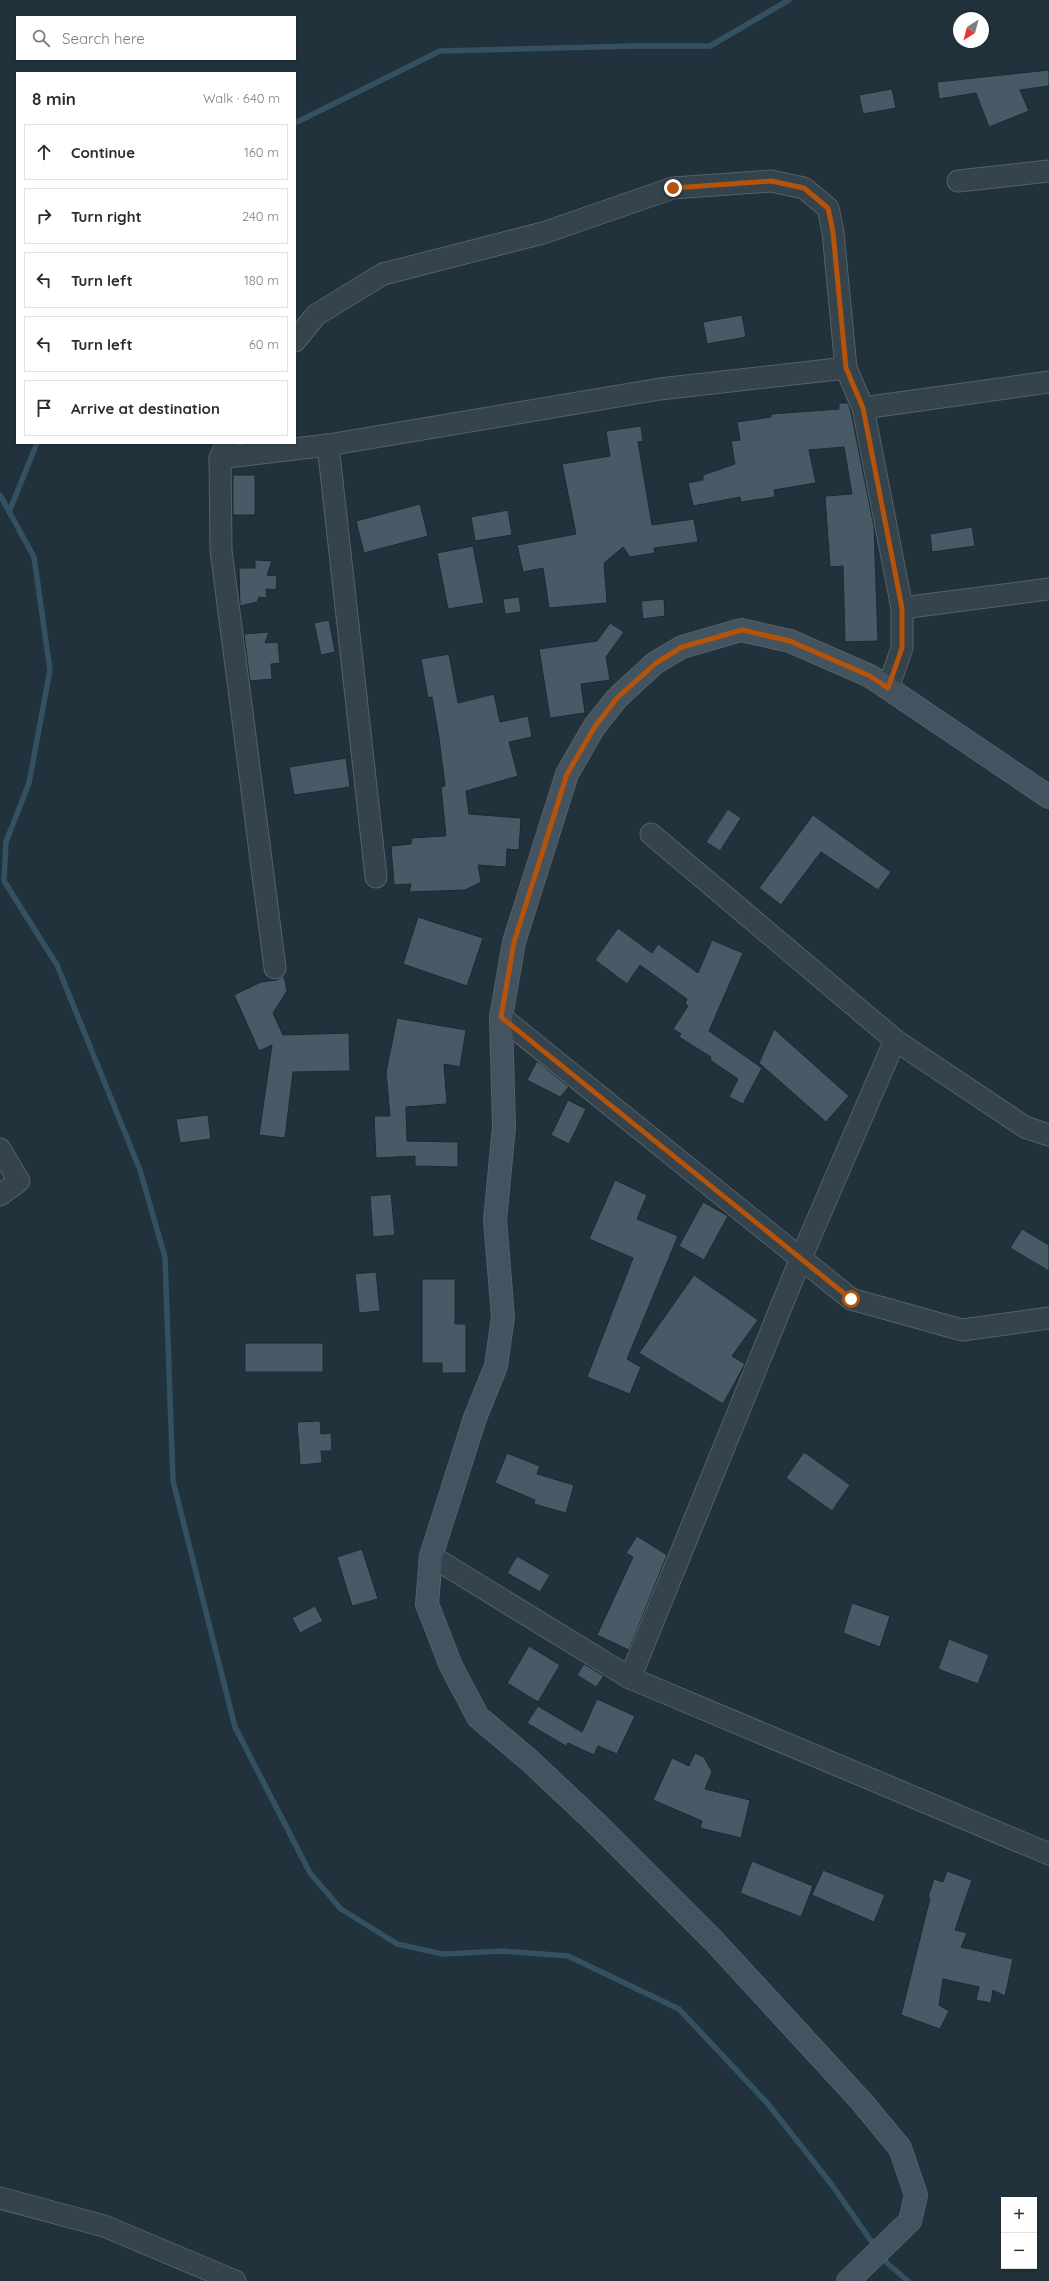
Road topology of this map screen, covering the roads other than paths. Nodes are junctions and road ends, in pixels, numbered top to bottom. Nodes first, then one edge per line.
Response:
1 (1049, 171) edge
2 (958, 181) dead end
3 (296, 341) edge
4 (846, 368) junction
5 (1049, 382) edge
6 (863, 408) junction
7 (328, 445) junction
8 (224, 450) edge
9 (1049, 589) edge
10 (902, 608) junction
11 (888, 688) junction
12 (1049, 798) edge
13 (651, 834) dead end
14 (376, 877) dead end
15 (275, 968) dead end
16 (501, 1017) junction
17 (896, 1040) junction
18 (1049, 1135) edge
19 (0, 1149) edge
20 (0, 1195) edge
21 (801, 1258) junction
22 (1049, 1318) edge
23 (431, 1556) junction
24 (630, 1678) junction
25 (1049, 1854) edge
26 (0, 2198) edge
27 (236, 2281) edge
28 (848, 2281) edge

1 - 2 street
3 - 4 street
4 - 6 street
4 - 7 street
5 - 6 street
6 - 10 street
7 - 8 street
7 - 14 street
8 - 15 street
9 - 10 street
10 - 11 street
11 - 12 street
11 - 16 street
13 - 17 street
16 - 21 street
16 - 23 street
17 - 18 street
17 - 21 street
19 - 20 street
21 - 22 street
21 - 24 street
23 - 24 street
23 - 28 street
24 - 25 street
26 - 27 street

